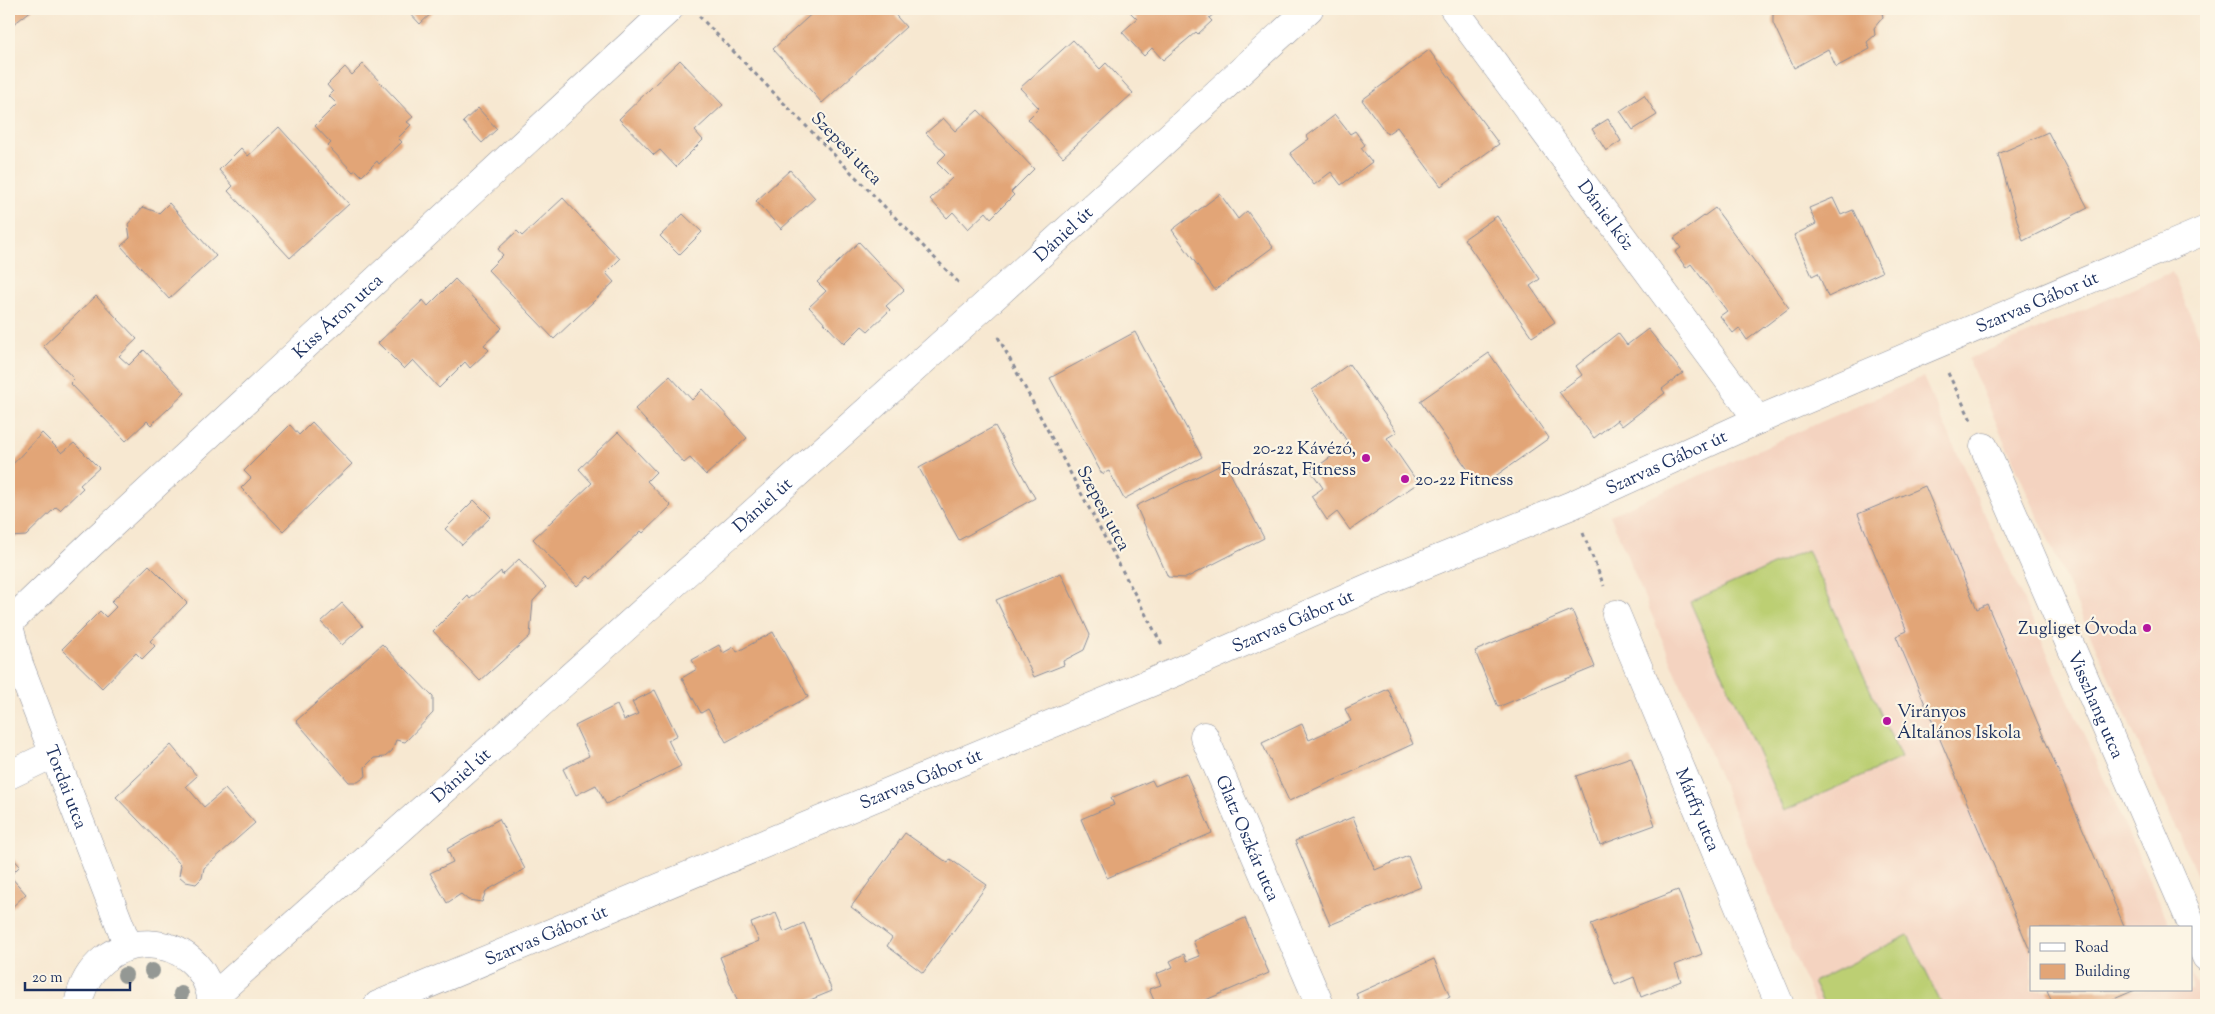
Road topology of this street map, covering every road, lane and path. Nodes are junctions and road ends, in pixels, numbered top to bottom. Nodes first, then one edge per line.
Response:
1 (669, 9) edge
2 (1309, 9) edge
3 (1454, 9) edge
4 (697, 15) dead end
5 (2206, 230) edge
6 (983, 307) junction
7 (1935, 345) junction
8 (1008, 357) dead end
9 (1758, 420) junction
10 (1984, 447) joint
11 (1572, 505) junction
12 (1616, 614) joint
13 (9, 626) edge
14 (1176, 672) junction
15 (1204, 736) dead end
16 (53, 754) junction
17 (9, 775) edge
18 (128, 946) junction
19 (2206, 957) edge
20 (212, 1002) edge
21 (78, 1005) edge
22 (378, 1005) edge
23 (1320, 1005) edge
24 (1780, 1005) edge

1 - 13 street, Kiss Áron utca
2 - 6 street, Dániel út
3 - 9 street, Dániel köz
4 - 6 path, Szepesi utca
5 - 7 street, Szarvas Gábor út
6 - 20 street, Dániel út
7 - 9 street, Szarvas Gábor út
7 - 10 path
8 - 14 path, Szepesi utca
9 - 11 street, Szarvas Gábor út
10 - 19 street, Visszhang utca
11 - 12 path
11 - 14 street, Szarvas Gábor út
12 - 24 street, Márffy utca
13 - 16 street, Tordai utca
14 - 22 street, Szarvas Gábor út
15 - 23 street, Glatz Oszkár utca
16 - 17 street
16 - 18 street, Tordai utca
18 - 20 street
18 - 21 street

